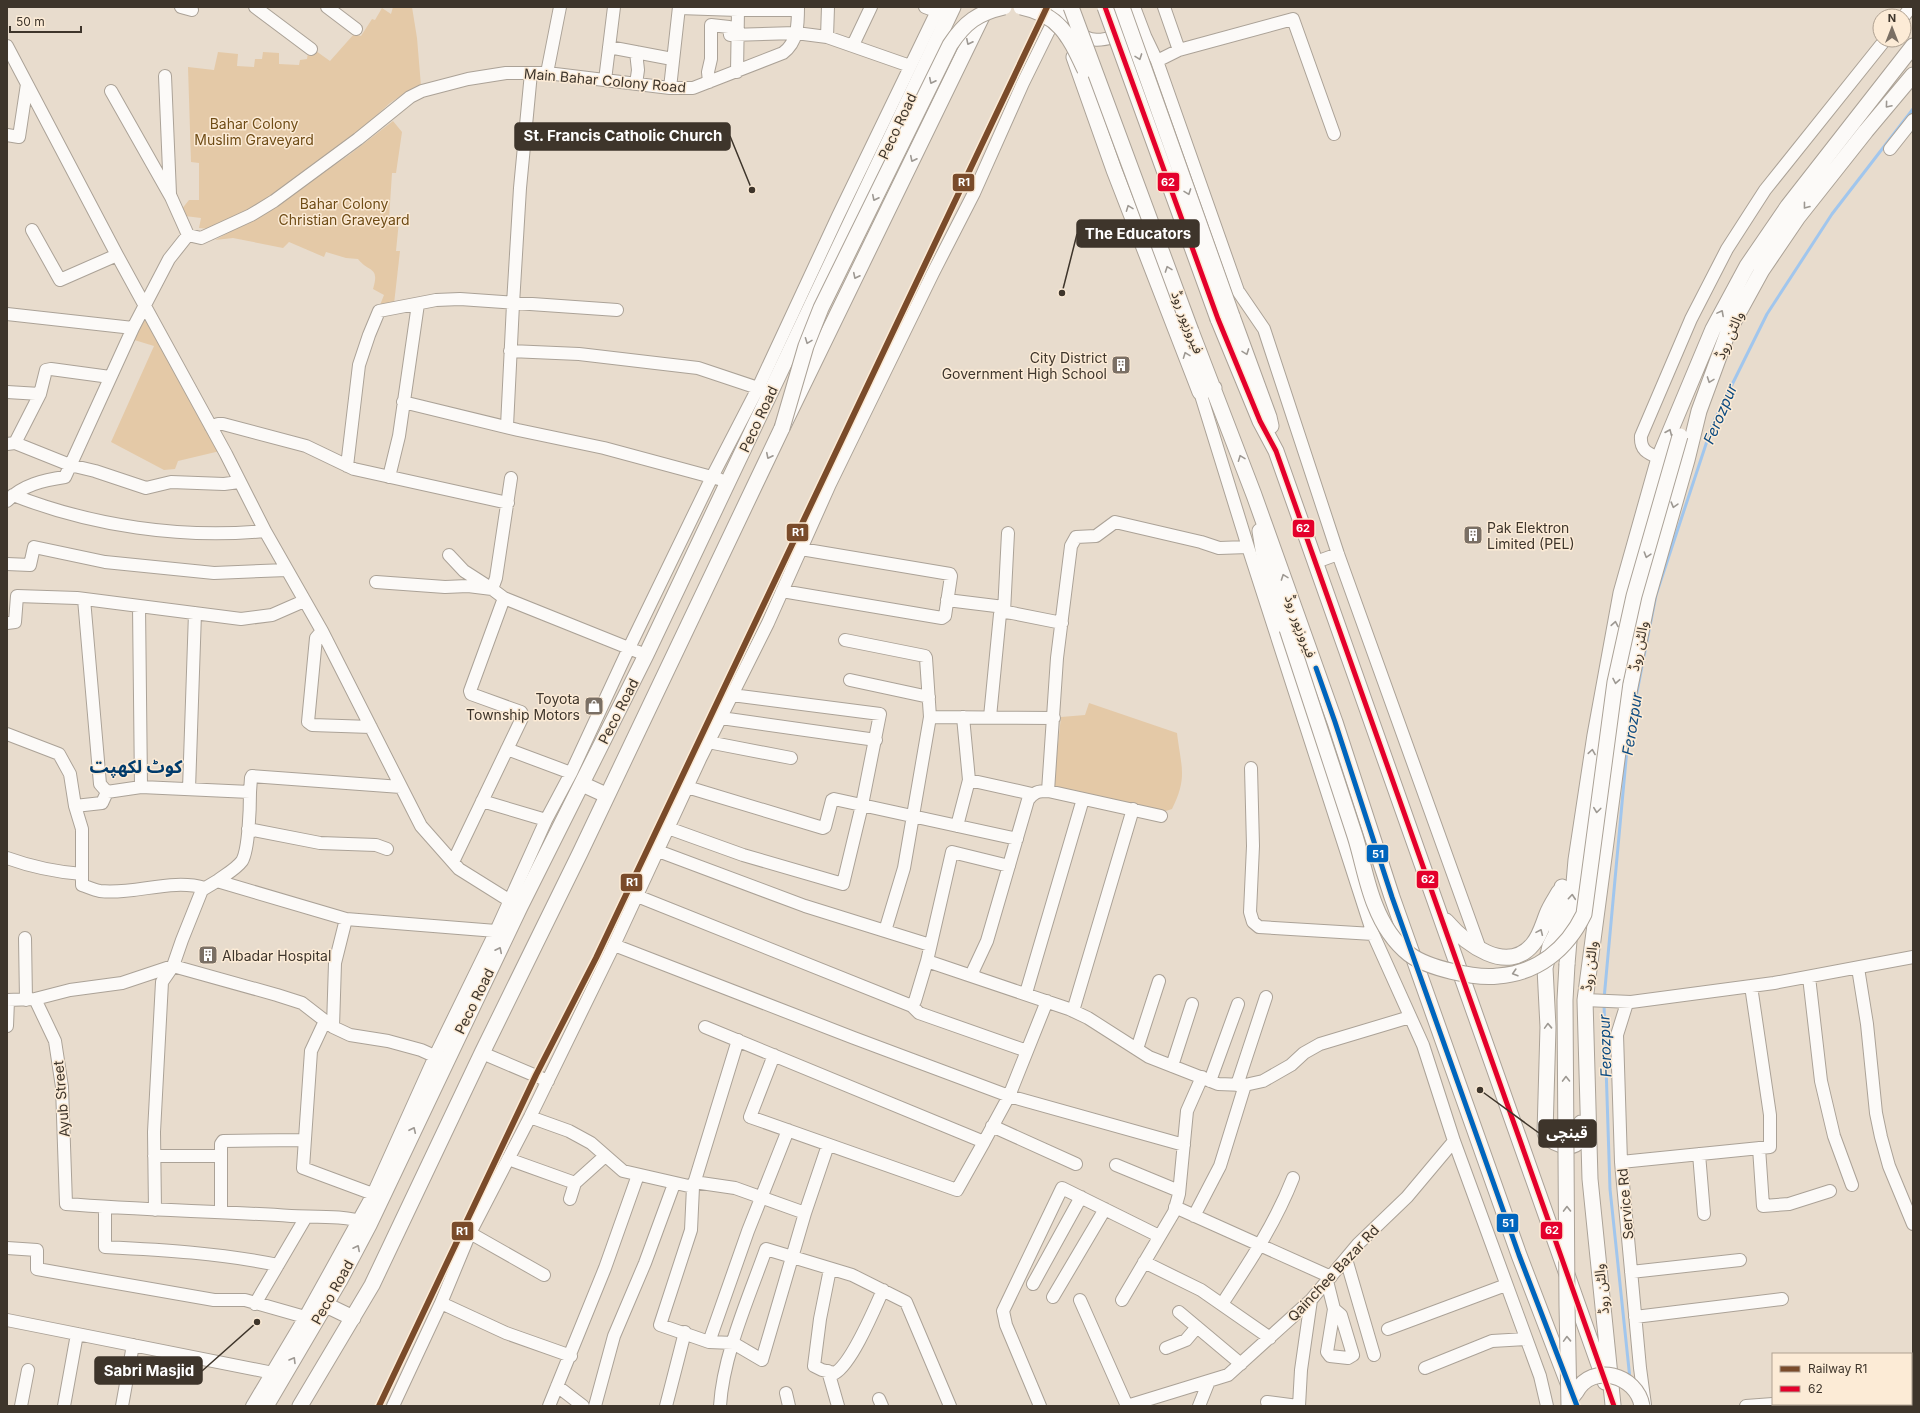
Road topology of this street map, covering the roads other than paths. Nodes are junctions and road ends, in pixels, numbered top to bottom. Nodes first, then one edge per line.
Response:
1 (255, 7) edge
2 (326, 7) edge
3 (560, 7) edge
4 (614, 7) edge
5 (679, 7) edge
6 (828, 7) edge
7 (871, 7) edge
8 (925, 7) edge
9 (986, 7) edge
10 (1004, 7) edge
11 (1021, 7) edge
12 (1105, 7) edge
13 (1122, 7) edge
14 (1134, 7) edge
15 (1164, 7) edge
16 (715, 8) edge
17 (1061, 8) edge
18 (798, 9) edge
19 (738, 10) junction
20 (946, 11) edge
21 (710, 25) junction
22 (356, 29) dead end
23 (796, 33) junction
24 (737, 35) junction
25 (1145, 36) junction
26 (827, 37) junction
27 (853, 45) junction
28 (7, 46) edge
29 (1913, 46) edge
30 (609, 47) junction
31 (1879, 48) edge
32 (311, 49) dead end
33 (1179, 50) junction
34 (636, 52) junction
35 (667, 58) dead end
36 (1157, 61) junction
37 (910, 66) junction
38 (737, 72) junction
39 (531, 73) junction
40 (547, 73) junction
41 (1913, 75) edge
42 (165, 76) dead end
43 (605, 80) junction
44 (709, 82) junction
45 (27, 84) junction
46 (636, 84) junction
47 (670, 88) junction
48 (111, 92) dead end
49 (1913, 120) edge
50 (1334, 134) dead end
51 (7, 135) edge
52 (1890, 149) dead end
53 (1125, 152) junction
54 (171, 197) junction
55 (838, 216) junction
56 (851, 223) junction
57 (32, 230) dead end
58 (188, 234) junction
59 (117, 255) junction
60 (145, 304) junction
61 (418, 304) junction
62 (513, 304) junction
63 (617, 310) dead end
64 (7, 314) edge
65 (1225, 317) junction
66 (133, 328) junction
67 (510, 351) junction
68 (110, 377) junction
69 (1214, 388) junction
70 (764, 390) junction
71 (7, 392) edge
72 (1200, 392) junction
73 (40, 394) junction
74 (403, 402) junction
75 (1699, 411) junction
76 (507, 426) junction
77 (212, 427) junction
78 (782, 428) junction
79 (11, 443) edge
80 (1659, 458) junction
81 (70, 465) junction
82 (348, 466) junction
83 (389, 477) junction
84 (712, 477) junction
85 (511, 478) dead end
86 (728, 481) junction
87 (239, 482) junction
88 (1254, 495) junction
89 (10, 498) edge
90 (508, 503) junction
91 (265, 531) junction
92 (1008, 533) dead end
93 (1248, 547) junction
94 (801, 549) junction
95 (1338, 554) junction
96 (449, 555) dead end
97 (1316, 562) junction
98 (7, 564) edge
99 (287, 570) junction
100 (376, 582) dead end
101 (492, 589) junction
102 (782, 591) junction
103 (504, 598) junction
104 (84, 599) junction
105 (947, 600) junction
106 (304, 601) junction
107 (139, 606) junction
108 (1004, 610) junction
109 (195, 613) junction
110 (7, 622) edge
111 (1062, 623) junction
112 (322, 631) junction
113 (845, 640) dead end
114 (629, 648) junction
115 (646, 655) junction
116 (850, 680) dead end
117 (732, 695) junction
118 (929, 696) junction
119 (606, 698) junction
120 (621, 705) junction
121 (930, 717) junction
122 (963, 717) junction
123 (990, 717) junction
124 (721, 718) junction
125 (1054, 718) junction
126 (371, 727) junction
127 (591, 730) junction
128 (7, 734) edge
129 (605, 737) junction
130 (876, 740) junction
131 (708, 742) junction
132 (507, 749) junction
133 (791, 758) dead end
134 (1251, 768) dead end
135 (577, 778) junction
136 (969, 780) junction
137 (141, 787) junction
138 (401, 787) junction
139 (687, 788) junction
140 (189, 789) junction
141 (1048, 791) junction
142 (107, 792) junction
143 (250, 792) junction
144 (1032, 794) junction
145 (606, 795) junction
146 (1083, 799) junction
147 (482, 801) junction
148 (862, 805) junction
149 (75, 806) junction
150 (1133, 809) junction
151 (1161, 816) dead end
152 (913, 817) junction
153 (546, 820) junction
154 (957, 826) junction
155 (668, 828) junction
156 (248, 829) junction
157 (1017, 839) junction
158 (387, 849) dead end
159 (658, 851) junction
160 (7, 858) edge
161 (1576, 860) junction
162 (453, 862) junction
163 (1009, 866) junction
164 (82, 874) junction
165 (217, 881) junction
166 (1562, 887) junction
167 (205, 888) junction
168 (637, 896) junction
169 (515, 904) junction
170 (1442, 917) junction
171 (346, 919) junction
172 (496, 931) junction
173 (885, 931) junction
174 (1373, 934) junction
175 (25, 938) dead end
176 (614, 945) junction
177 (930, 945) junction
178 (1480, 949) junction
179 (1913, 957) edge
180 (927, 961) junction
181 (173, 966) junction
182 (1858, 968) junction
183 (974, 975) junction
184 (1809, 977) junction
185 (1158, 981) dead end
186 (1751, 986) junction
187 (1026, 993) junction
188 (1266, 998) dead end
189 (31, 999) junction
190 (8, 1000) edge
191 (1585, 1000) junction
192 (915, 1001) dead end
193 (1047, 1001) junction
194 (1627, 1003) junction
195 (1192, 1004) dead end
196 (1238, 1004) dead end
197 (1073, 1011) junction
198 (1410, 1017) junction
199 (329, 1024) junction
200 (7, 1026) edge
201 (705, 1027) dead end
202 (1585, 1030) junction
203 (738, 1040) junction
204 (1137, 1049) junction
205 (1027, 1051) junction
206 (482, 1053) junction
207 (774, 1055) junction
208 (440, 1058) junction
209 (1172, 1066) junction
210 (1206, 1079) junction
211 (548, 1080) junction
212 (1241, 1085) junction
213 (1009, 1096) junction
214 (530, 1117) junction
215 (992, 1126) junction
216 (788, 1130) junction
217 (304, 1140) junction
218 (1454, 1141) junction
219 (984, 1142) junction
220 (828, 1144) junction
221 (1184, 1145) junction
222 (1759, 1148) junction
223 (1699, 1154) junction
224 (154, 1156) junction
225 (221, 1156) junction
226 (605, 1156) junction
227 (508, 1160) junction
228 (1621, 1162) junction
229 (1076, 1164) dead end
230 (1116, 1166) dead end
231 (638, 1175) junction
232 (1293, 1178) dead end
233 (576, 1183) junction
234 (674, 1184) junction
235 (694, 1185) junction
236 (1852, 1185) dead end
237 (1830, 1191) dead end
238 (1179, 1192) junction
239 (373, 1194) junction
240 (1081, 1197) junction
241 (762, 1198) junction
242 (570, 1199) dead end
243 (106, 1207) junction
244 (1175, 1207) junction
245 (1105, 1209) junction
246 (155, 1210) junction
247 (220, 1211) junction
248 (805, 1213) junction
249 (1704, 1214) dead end
250 (306, 1216) junction
251 (1194, 1216) junction
252 (364, 1222) junction
253 (1913, 1224) edge
254 (470, 1233) junction
255 (1159, 1236) junction
256 (1261, 1245) junction
257 (7, 1248) edge
258 (793, 1257) junction
259 (1346, 1259) junction
260 (1740, 1260) dead end
261 (1144, 1262) junction
262 (278, 1265) junction
263 (830, 1268) junction
264 (1631, 1272) junction
265 (544, 1274) dead end
266 (1329, 1279) junction
267 (1033, 1284) dead end
268 (1506, 1285) junction
269 (883, 1290) junction
270 (1053, 1297) dead end
271 (1782, 1299) dead end
272 (1080, 1300) dead end
273 (1122, 1300) dead end
274 (1311, 1300) junction
275 (441, 1303) junction
276 (255, 1304) junction
277 (1222, 1304) junction
278 (326, 1305) junction
279 (1334, 1309) dead end
280 (1179, 1312) dead end
281 (304, 1317) junction
282 (1635, 1317) junction
283 (353, 1318) junction
284 (7, 1320) edge
285 (1197, 1327) junction
286 (1388, 1329) dead end
287 (685, 1332) junction
288 (77, 1334) junction
289 (1270, 1338) junction
290 (1526, 1339) junction
291 (709, 1342) junction
292 (734, 1343) junction
293 (133, 1345) junction
294 (1166, 1348) dead end
295 (1374, 1355) dead end
296 (571, 1356) junction
297 (1241, 1364) junction
298 (1425, 1368) dead end
299 (28, 1370) dead end
300 (828, 1371) junction
301 (278, 1374) junction
302 (1209, 1381) junction
303 (557, 1386) junction
304 (786, 1393) dead end
305 (1267, 1402) dead end
306 (1772, 1404) edge
307 (1614, 1405) edge
308 (21, 1406) edge
309 (64, 1406) edge
310 (122, 1406) edge
311 (252, 1406) edge
312 (266, 1406) edge
313 (300, 1406) edge
314 (393, 1406) edge
315 (549, 1406) edge
316 (583, 1406) edge
317 (595, 1406) edge
318 (666, 1406) edge
319 (720, 1406) edge
320 (789, 1406) edge
321 (838, 1406) edge
322 (950, 1406) edge
323 (1040, 1406) edge
324 (1127, 1406) edge
325 (1198, 1406) edge
326 (1299, 1406) edge
327 (1547, 1406) edge
328 (1570, 1406) edge
329 (1577, 1406) edge
330 (1642, 1406) edge
331 (1645, 1406) edge
332 (1746, 1406) edge

1 - 32 street
2 - 22 street
3 - 40 street
4 - 30 street
5 - 16 street
5 - 47 street
6 - 26 street
7 - 27 street
8 - 20 street
9 -> 78 main road, Peco Road
10 -> 78 main road, bridge
11 - 53 main road, bridge
12 - 65 main road, فیروزپور روڈ, bridge
13 -> 65 main road, bridge
14 - 25 street
15 - 33 street
16 - 19 street
16 - 21 street
17 - 25 street
17 - 53 main road, فیروزپور روڈ, bridge
72 -> 17 main road
17 - 94 street
18 - 19 street
18 - 23 street, Main Bahar Colony Road
19 - 24 street
20 - 37 street
20 - 56 main road, Peco Road
21 - 24 street
21 - 44 street
23 - 24 street
23 - 26 street
23 - 38 street, Main Bahar Colony Road
24 - 38 street
25 - 36 street
26 - 27 street
27 - 37 street
28 - 45 street
80 -> 29 main road, والٹن روڈ
30 - 34 street
30 - 43 street
31 - 80 street
33 - 36 street
33 - 50 street
34 - 35 street
34 - 46 street
36 - 95 street
37 - 55 street
38 - 44 street, Main Bahar Colony Road
39 - 40 street, Main Bahar Colony Road
39 - 58 street, Main Bahar Colony Road
39 - 62 street
40 - 43 street, Main Bahar Colony Road
41 -> 75 main road, والٹن روڈ
42 - 54 street
43 - 46 street, Main Bahar Colony Road
44 - 47 street, Main Bahar Colony Road
45 - 51 street
45 - 59 street
46 - 47 street, Main Bahar Colony Road
48 - 54 street
49 - 52 street
69 -> 53 main road, فیروزپور روڈ, bridge
54 - 58 street
55 - 56 street
55 - 70 street
56 - 70 main road, Peco Road
57 - 59 street
58 - 60 street
59 - 60 street
60 - 66 street
60 - 77 street
61 - 62 street
61 - 74 street
61 - 82 street
62 - 63 street
62 - 67 street
64 - 66 street
65 -> 97 main road
66 - 68 street
67 - 70 street
67 - 76 street
68 - 73 street
68 - 81 street
69 - 72 main road
88 -> 69 main road, فیروزپور روڈ
70 - 84 street
70 - 86 main road, Peco Road
71 - 73 street
72 - 93 street
73 - 79 street
74 - 76 street
74 - 83 street
75 -> 88 main road, bridge
75 -> 191 main road, والٹن روڈ
76 - 84 street
77 - 82 street
77 - 87 street
78 -> 145 main road, Peco Road
79 - 81 street
161 -> 80 main road, والٹن روڈ
81 - 87 street
81 - 89 street
82 - 83 street
83 - 90 street
84 - 86 street
84 - 114 street
85 - 90 street
86 - 115 main road, Peco Road
87 - 91 street
329 -> 88 main road, فیروزپور روڈ
89 - 91 street
90 - 101 street
91 - 99 street
92 - 108 street
93 - 111 street
93 - 174 street
94 - 102 street
94 - 105 street
95 - 97 street
95 - 178 street
96 - 101 street
97 - 170 main road
98 - 99 street
99 - 106 street
100 - 101 street
101 - 103 street
102 - 105 street
102 - 117 street
103 - 114 street
103 - 132 street
104 - 107 street
104 - 110 street
104 - 142 street
105 - 108 street
106 - 109 street
106 - 112 street
107 - 109 street
107 - 137 street
108 - 111 street
108 - 123 street
109 - 140 street
111 - 125 street
112 - 126 street
112 - 126 street
113 - 118 street
114 - 115 street
114 - 119 street
115 - 120 main road, Peco Road
116 - 118 street
117 - 124 street
117 - 130 street
118 - 121 street
119 - 120 street
119 - 127 street
120 - 129 main road, Peco Road
121 - 122 street
121 - 152 street
122 - 123 street
122 - 136 street
123 - 125 street
124 - 130 street
124 - 131 street
125 - 141 street
126 - 138 street
127 - 129 street
127 - 135 street
128 - 149 street
129 - 135 main road, Peco Road
130 - 148 street
131 - 133 street
131 - 139 street
132 - 135 street
132 - 147 street
134 - 174 street
135 - 145 main road
135 - 153 street
135 - 169 main road, Peco Road
136 - 144 street
136 - 154 street
137 - 140 street
137 - 142 street
138 - 143 street
138 - 162 street
139 - 148 street
139 - 155 street
140 - 143 street
141 - 144 street
141 - 146 street
142 - 149 street
143 - 156 street
144 - 157 street
145 - 206 main road, Peco Road
146 - 150 street
146 - 187 street
147 - 153 street
147 - 162 street
148 - 152 street
148 - 155 street
149 - 164 street
150 - 151 street
150 - 197 street
152 - 154 street
152 - 173 street
153 - 169 street
154 - 157 street
155 - 159 street
156 - 158 street
156 - 165 street
157 - 163 street
159 - 168 street
159 - 173 street
160 - 164 street
161 - 166 main road
328 -> 161 main road, والٹن روڈ, bridge
162 - 169 street
163 - 177 street
163 - 183 street
164 - 167 street
165 - 167 street
165 - 171 street
178 -> 166 main road
202 -> 166 main road
167 - 181 street
168 - 176 street
168 - 205 street
169 - 172 street
208 -> 169 main road, Peco Road
170 - 178 main road
170 - 307 main road
171 - 172 street
171 - 199 street
172 - 208 street
173 - 177 street
174 - 198 street
175 - 189 street
176 - 211 street
176 - 213 street
177 - 180 street
179 - 182 street
180 - 183 street
180 - 192 street
181 - 189 street
181 - 199 street
181 - 224 street
182 - 184 street
182 - 253 street
183 - 187 street
184 - 186 street
184 - 236 street
185 - 204 street
186 - 194 street
186 - 222 street
187 - 193 street
188 - 212 street
189 - 190 street
189 - 243 street, Ayub Street
190 - 200 street
191 - 194 street
191 - 202 main road, والٹن روڈ
193 - 197 street
193 - 205 street
194 - 228 street, Service Rd
195 - 209 street
196 - 210 street
197 - 204 street
198 - 212 street
198 - 218 street
199 - 208 street
199 - 217 street
201 - 203 street
202 - 307 main road, والٹن روڈ
203 - 207 street
203 - 235 street
204 - 209 street
205 - 213 street
206 - 211 street
206 - 283 main road, Peco Road
207 - 216 street
207 - 219 street
208 - 239 street
252 -> 208 main road, Peco Road
209 - 210 street
210 - 212 street
210 - 221 street
211 - 214 street
212 - 251 street
213 - 215 street
213 - 221 street
214 - 226 street
214 - 227 street
215 - 219 street
215 - 229 street
216 - 220 street
216 - 241 street
217 - 225 street
217 - 239 street
218 - 259 street, Qainchee Bazar Rd
218 - 268 street
219 - 220 street
220 - 248 street
221 - 238 street
222 - 223 street
222 - 237 street
223 - 228 street
223 - 249 street
224 - 225 street
224 - 246 street
225 - 247 street
226 - 231 street
226 - 233 street
227 - 233 street
227 - 254 street
228 - 264 street, Service Rd
230 - 238 street
231 - 234 street
231 - 296 street
232 - 256 street
233 - 242 street
234 - 235 street
234 - 317 street
235 - 241 street
235 - 287 street
238 - 244 street
239 - 252 street
240 - 245 street
240 - 267 street
240 - 323 street
241 - 248 street
241 - 291 street
243 - 246 street
243 - 262 street
244 - 251 street
244 - 255 street
245 - 255 street
245 - 270 street
246 - 247 street
247 - 250 street
248 - 258 street
250 - 252 street
250 - 262 street
251 - 256 street
278 -> 252 main road, Peco Road
252 - 281 street
254 - 265 street
254 - 275 street
255 - 261 street
256 - 266 street
256 - 277 street
257 - 276 street
258 - 263 street
258 - 292 street
258 - 292 street
259 - 266 street, Qainchee Bazar Rd
259 - 295 street
260 - 264 street
261 - 273 street
261 - 277 street
262 - 276 street
263 - 269 street
263 - 300 street
264 - 282 street, Service Rd
266 - 274 street, Qainchee Bazar Rd
266 - 279 street
268 - 286 street
268 - 290 street
269 - 300 street
269 - 322 street
271 - 282 street
272 - 324 street
274 - 289 street, Qainchee Bazar Rd
274 - 326 street
275 - 296 street
275 - 314 street
276 - 281 street
277 - 289 street
278 - 283 main road
301 -> 278 main road, Peco Road
280 - 285 street
281 - 301 street
282 - 331 street, Service Rd
283 - 313 main road, Peco Road
284 - 288 street
285 - 294 street
285 - 297 street
287 - 291 street
287 - 318 street
288 - 293 street
288 - 309 street
289 - 297 street, Qainchee Bazar Rd
290 - 298 street
290 - 327 street
291 - 292 street
292 - 319 street
293 - 301 street
293 - 310 street
296 - 303 street
297 - 302 street, Qainchee Bazar Rd
299 - 308 street
300 - 321 street
301 - 311 street
301 - 312 main road, Peco Road
302 - 324 street, Qainchee Bazar Rd
302 - 325 street
303 - 315 street
303 - 316 street
304 - 320 street
305 - 326 street
306 - 332 street
328 - 330 main road, bridge

